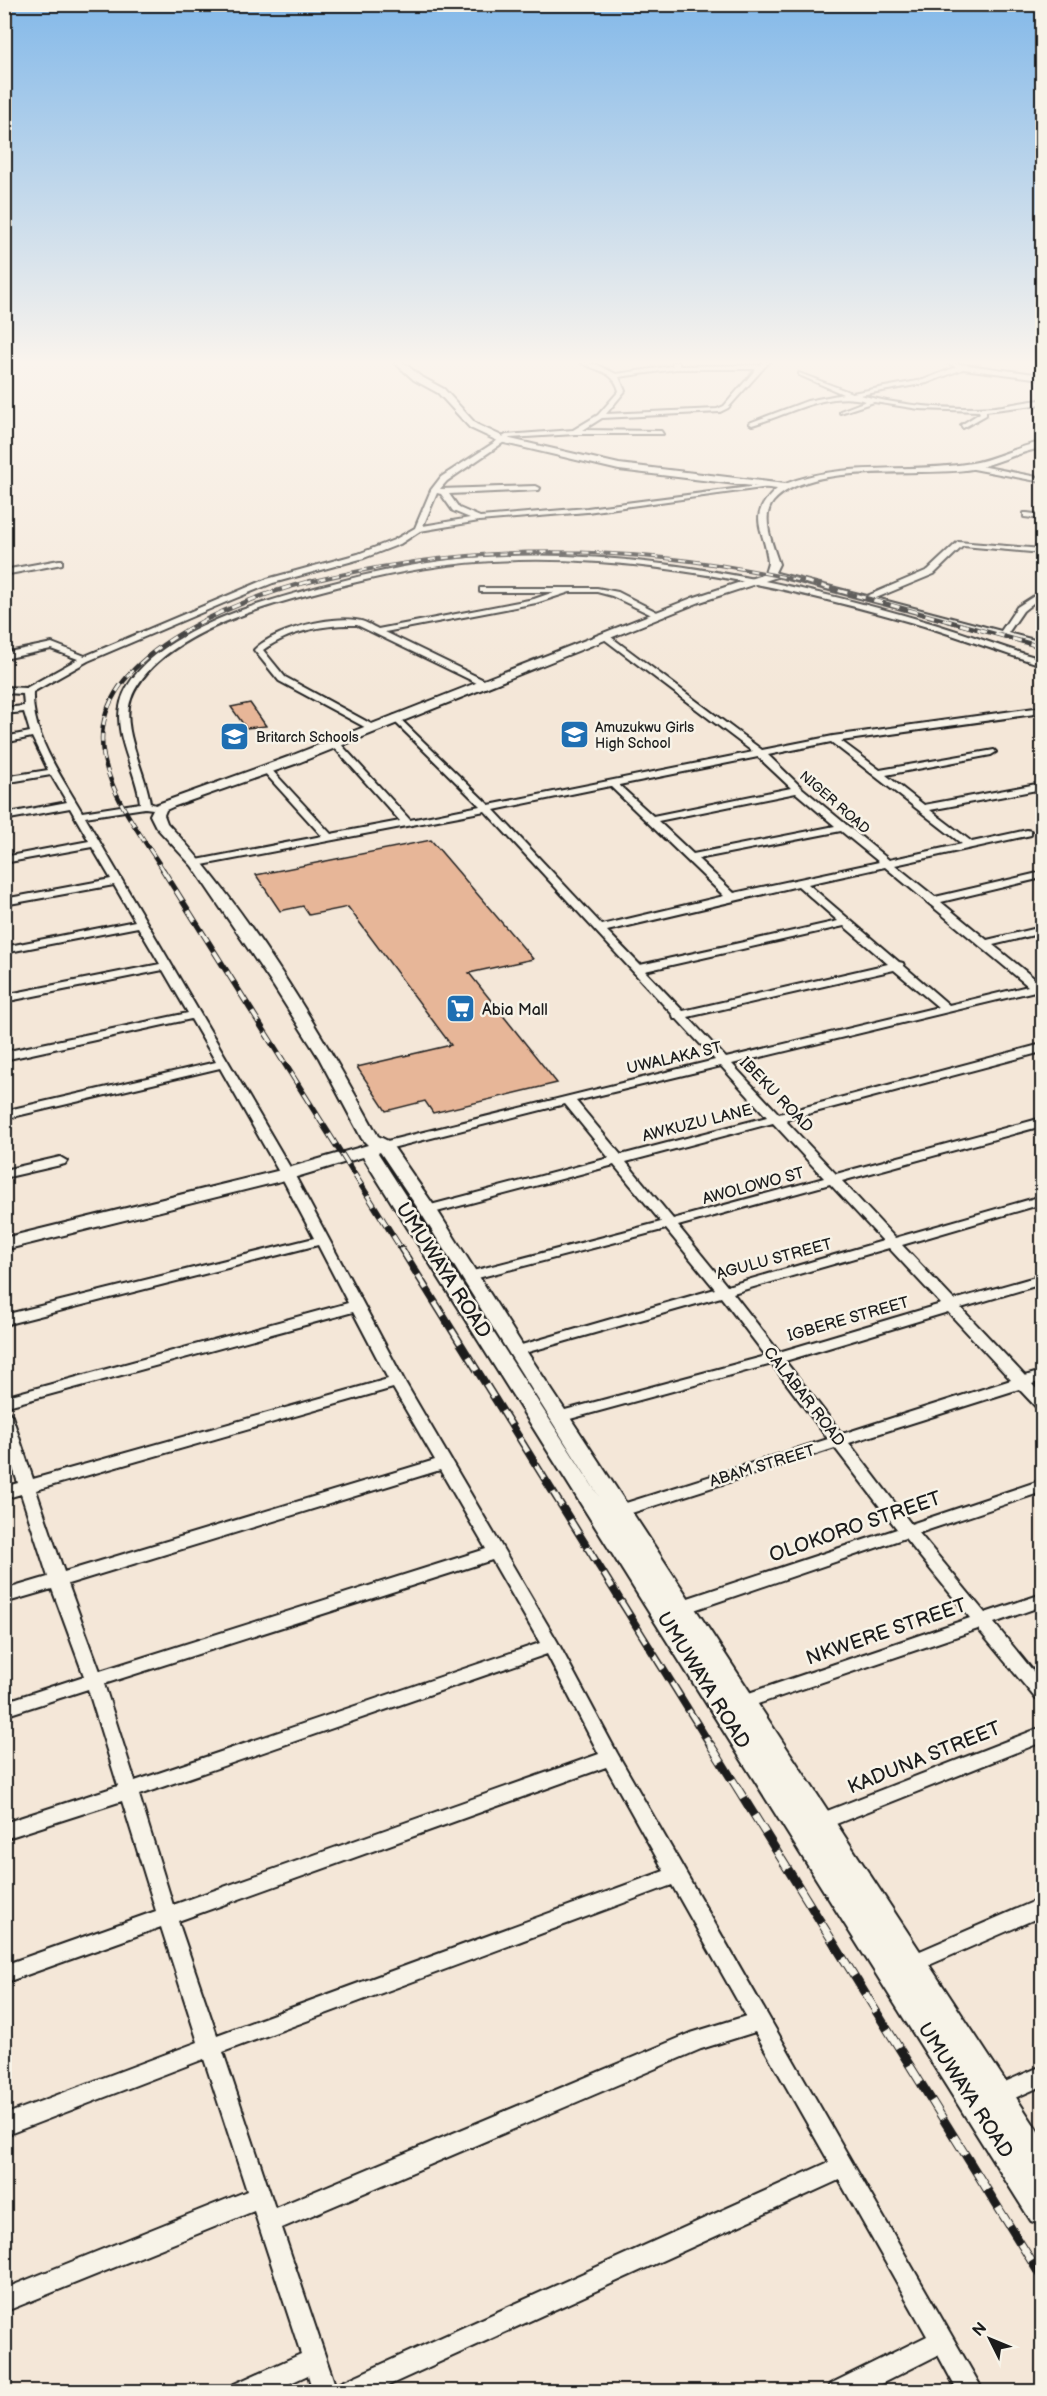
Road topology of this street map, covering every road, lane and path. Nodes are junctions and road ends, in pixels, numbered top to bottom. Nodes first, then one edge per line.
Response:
1 (452, 474) edge
2 (676, 474) edge
3 (834, 474) edge
4 (1011, 474) edge
5 (1042, 480) edge
6 (778, 486) junction
7 (536, 488) dead end
8 (440, 491) junction
9 (1027, 515) dead end
10 (1042, 517) edge
11 (478, 519) junction
12 (418, 529) junction
13 (1042, 551) edge
14 (59, 562) dead end
15 (4, 573) edge
16 (769, 573) junction
17 (753, 580) junction
18 (483, 590) dead end
19 (569, 590) junction
20 (1042, 593) edge
21 (869, 598) junction
22 (659, 615) junction
23 (379, 631) junction
24 (1003, 634) junction
25 (607, 636) junction
26 (1042, 644) edge
27 (4, 656) edge
28 (85, 659) junction
29 (1042, 662) edge
30 (485, 684) junction
31 (4, 690) edge
32 (28, 690) junction
33 (26, 709) junction
34 (1042, 710) edge
35 (4, 711) edge
36 (396, 718) junction
37 (372, 728) junction
38 (34, 734) junction
39 (833, 739) junction
40 (4, 740) edge
41 (335, 743) junction
42 (991, 752) dead end
43 (760, 753) junction
44 (266, 769) junction
45 (54, 771) junction
46 (876, 774) junction
47 (4, 780) edge
48 (613, 784) junction
49 (1042, 786) edge
50 (798, 790) junction
51 (145, 805) junction
52 (160, 808) junction
53 (487, 808) junction
54 (922, 808) junction
55 (77, 810) junction
56 (4, 817) edge
57 (651, 820) junction
58 (407, 823) junction
59 (843, 827) junction
60 (1027, 833) dead end
61 (329, 838) junction
62 (94, 843) junction
63 (968, 844) junction
64 (689, 858) junction
65 (4, 860) edge
66 (197, 863) junction
67 (887, 864) junction
68 (1042, 875) edge
69 (117, 881) junction
70 (800, 882) junction
71 (732, 897) junction
72 (933, 901) junction
73 (4, 902) edge
74 (848, 922) junction
75 (142, 923) junction
76 (600, 929) junction
77 (1042, 930) edge
78 (984, 944) junction
79 (4, 950) edge
80 (899, 965) junction
81 (167, 966) junction
82 (638, 969) junction
83 (1041, 988) edge
84 (4, 999) edge
85 (947, 1010) junction
86 (195, 1015) junction
87 (678, 1016) junction
88 (1042, 1048) edge
89 (4, 1056) edge
90 (722, 1062) junction
91 (222, 1064) junction
92 (568, 1099) junction
93 (4, 1115) edge
94 (778, 1119) junction
95 (1042, 1122) edge
96 (374, 1145) junction
97 (614, 1159) junction
98 (60, 1161) dead end
99 (4, 1174) edge
100 (287, 1174) junction
101 (834, 1180) junction
102 (1042, 1200) edge
103 (428, 1210) junction
104 (670, 1224) junction
105 (321, 1240) junction
106 (4, 1244) edge
107 (894, 1244) junction
108 (470, 1276) junction
109 (1042, 1279) edge
110 (723, 1290) junction
111 (356, 1306) junction
112 (952, 1306) junction
113 (4, 1320) edge
114 (516, 1351) junction
115 (777, 1358) junction
116 (1042, 1376) edge
117 (1022, 1382) junction
118 (397, 1383) junction
119 (4, 1402) edge
120 (1042, 1404) edge
121 (4, 1416) edge
122 (560, 1417) junction
123 (840, 1441) junction
124 (443, 1463) junction
125 (28, 1486) junction
126 (1042, 1486) edge
127 (4, 1493) edge
128 (610, 1514) junction
129 (907, 1530) junction
130 (497, 1552) junction
131 (58, 1581) junction
132 (4, 1597) edge
133 (1042, 1600) edge
134 (682, 1607) junction
135 (984, 1620) junction
136 (551, 1646) junction
137 (94, 1679) junction
138 (1042, 1694) edge
139 (743, 1702) junction
140 (4, 1709) edge
141 (1042, 1734) edge
142 (610, 1758) junction
143 (131, 1790) junction
144 (811, 1826) junction
145 (4, 1831) edge
146 (677, 1875) junction
147 (1042, 1907) edge
148 (167, 1916) junction
149 (913, 1963) junction
150 (4, 1974) edge
151 (761, 2021) junction
152 (210, 2047) junction
153 (1042, 2076) edge
154 (999, 2096) junction
155 (4, 2126) edge
156 (1042, 2162) edge
157 (843, 2167) junction
158 (260, 2197) junction
159 (1042, 2210) edge
160 (268, 2222) junction
161 (4, 2301) edge
162 (942, 2341) junction
163 (315, 2360) junction
164 (242, 2391) edge
165 (325, 2391) edge
166 (346, 2391) edge
167 (838, 2391) edge
168 (972, 2391) edge

1 - 8 street
2 - 6 street
3 - 6 street
4 - 5 street
6 - 11 street
6 - 16 street
7 - 8 street
8 - 11 street
8 - 12 street
9 - 10 street
11 - 12 street
12 - 28 street
13 - 21 street
14 - 15 street
16 - 17 street
16 - 21 street
17 - 22 street
17 - 29 street
17 - 51 street
18 - 19 street
19 - 22 street
19 - 23 street
20 - 24 street
21 - 24 street
22 - 25 street
23 - 30 street
23 - 37 street
24 - 26 street
25 - 30 street
25 - 43 street, NIGER ROAD
27 - 28 street
28 - 32 street
30 - 36 street
31 - 32 street
32 - 33 street
33 - 35 street
33 - 38 street
34 - 39 street
36 - 37 street
36 - 53 street, IBEKU ROAD
37 - 41 street
38 - 40 street
38 - 45 street
39 - 43 street
39 - 46 street
41 - 44 street
41 - 58 street
42 - 46 street
43 - 48 street
43 - 50 street, NIGER ROAD
44 - 52 street
44 - 61 street
45 - 47 street
45 - 55 street
46 - 54 street
48 - 53 street
48 - 57 street
49 - 54 street
50 - 57 street
50 - 59 street, NIGER ROAD
51 - 52 street
51 - 55 street
52 - 66 street
53 - 58 street
53 - 76 street, IBEKU ROAD
54 - 63 street
55 - 56 street
55 - 62 street
57 - 64 street
58 - 61 street
59 - 64 street
59 - 67 street, NIGER ROAD
60 - 63 street
61 - 66 street
62 - 65 street
62 - 69 street
63 - 67 street
64 - 71 street
66 - 96 street
67 - 70 street
67 - 72 street, NIGER ROAD
68 - 72 street
69 - 73 street
69 - 75 street
70 - 71 street
70 - 74 street
71 - 76 street
72 - 78 street, NIGER ROAD
74 - 80 street
74 - 82 street
75 - 79 street
75 - 81 street
76 - 82 street, IBEKU ROAD
77 - 78 street
78 - 83 street, NIGER ROAD
80 - 85 street
80 - 87 street
81 - 84 street
81 - 86 street
82 - 87 street, IBEKU ROAD
83 - 85 street, UWALAKA ST
85 - 90 street, UWALAKA ST
86 - 89 street
86 - 91 street
87 - 90 street, IBEKU ROAD
88 - 94 street, AWKUZU LANE
90 - 92 street, UWALAKA ST
90 - 94 street, IBEKU ROAD
91 - 93 street
91 - 100 street
92 - 96 street, UWALAKA ST
92 - 97 street, CALABAR ROAD
94 - 97 street, AWKUZU LANE
94 - 101 street, IBEKU ROAD
95 - 101 street, AWOLOWO ST
96 - 100 street
96 - 103 street, UMUWAYA ROAD
96 - 128 street, UMUWAYA ROAD
97 - 103 street, AWKUZU LANE
97 - 104 street, CALABAR ROAD
98 - 99 street
100 - 105 street
100 - 106 street
101 - 104 street, AWOLOWO ST
101 - 107 street, IBEKU ROAD
102 - 107 street, AGULU STREET
103 - 108 street, UMUWAYA ROAD
104 - 108 street, AWOLOWO ST
104 - 110 street, CALABAR ROAD
105 - 111 street
105 - 113 street
107 - 110 street, AGULU STREET
107 - 112 street, IBEKU ROAD
108 - 114 street, UMUWAYA ROAD
109 - 112 street, IGBERE STREET
110 - 114 street, AGULU STREET
110 - 115 street, CALABAR ROAD
111 - 118 street
111 - 119 street
112 - 115 street, IGBERE STREET
112 - 117 street, IBEKU ROAD
114 - 122 street, UMUWAYA ROAD
115 - 122 street, IGBERE STREET
115 - 123 street, CALABAR ROAD
116 - 117 street, ABAM STREET
117 - 120 street, IBEKU ROAD
117 - 123 street, ABAM STREET
118 - 124 street
118 - 125 street
121 - 125 street
122 - 128 street, UMUWAYA ROAD
123 - 128 street, ABAM STREET
123 - 129 street, CALABAR ROAD
124 - 130 street
124 - 131 street
125 - 127 street
125 - 131 street
126 - 129 street, OLOKORO STREET
128 - 134 street, UMUWAYA ROAD
128 - 144 street, UMUWAYA ROAD
129 - 134 street, OLOKORO STREET
129 - 135 street, CALABAR ROAD
130 - 136 street
130 - 137 street
131 - 132 street
131 - 137 street
133 - 135 street, NKWERE STREET
134 - 139 street, UMUWAYA ROAD
135 - 138 street, CALABAR ROAD
135 - 139 street, NKWERE STREET
136 - 142 street
136 - 143 street
137 - 140 street
137 - 143 street
139 - 144 street, UMUWAYA ROAD
141 - 144 street, KADUNA STREET
142 - 146 street
142 - 148 street
143 - 145 street
143 - 148 street
144 - 149 street, UMUWAYA ROAD
144 - 159 street, UMUWAYA ROAD
146 - 151 street
146 - 152 street
147 - 149 street
148 - 150 street
148 - 152 street
149 - 154 street, UMUWAYA ROAD
151 - 157 street
151 - 160 street
152 - 155 street
152 - 158 street
153 - 154 street
154 - 156 street, UMUWAYA ROAD
157 - 162 street
157 - 166 street
158 - 160 street
158 - 161 street
160 - 163 street
162 - 167 street
162 - 168 street
163 - 164 street
163 - 165 street

